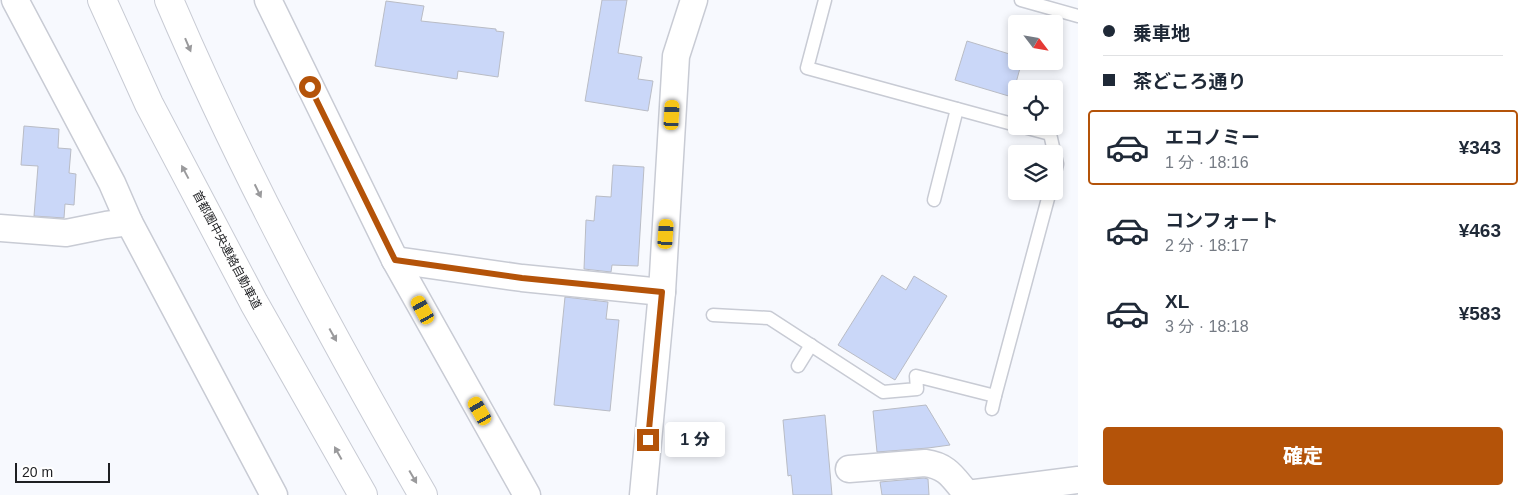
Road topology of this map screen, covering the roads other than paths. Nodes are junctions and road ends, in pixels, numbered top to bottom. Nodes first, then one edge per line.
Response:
1 (97, 0) edge
2 (102, 0) edge
3 (169, 0) edge
4 (268, 0) edge
5 (694, 0) edge
6 (825, 0) edge
7 (1021, 0) edge
8 (22, 2) edge
9 (1078, 16) edge
10 (149, 104) junction
11 (957, 109) junction
12 (1008, 123) edge
13 (934, 200) dead end
14 (1048, 200) edge
15 (128, 222) junction
16 (0, 228) edge
17 (395, 260) junction
18 (662, 292) junction
19 (713, 315) dead end
20 (811, 345) junction
21 (798, 366) dead end
22 (995, 396) junction
23 (992, 409) dead end
24 (849, 470) dead end
25 (1078, 480) edge
26 (968, 494) edge
27 (274, 495) edge
28 (363, 495) edge
29 (423, 495) edge
30 (527, 495) edge
31 (643, 495) edge

1 - 10 highway
2 - 10 highway, 首都圏中央連絡自動車道
3 -> 29 highway
4 - 17 street
5 - 18 street
6 - 11 lane
7 - 9 lane
8 - 15 street
28 -> 10 highway, 首都圏中央連絡自動車道
11 - 12 lane
11 - 13 lane
14 - 22 lane
15 - 16 street
15 - 27 street
17 - 18 street
17 - 30 street
18 - 31 street
19 - 20 lane
20 - 21 lane
20 - 22 lane
22 - 23 lane
24 - 26 street
25 - 26 street

